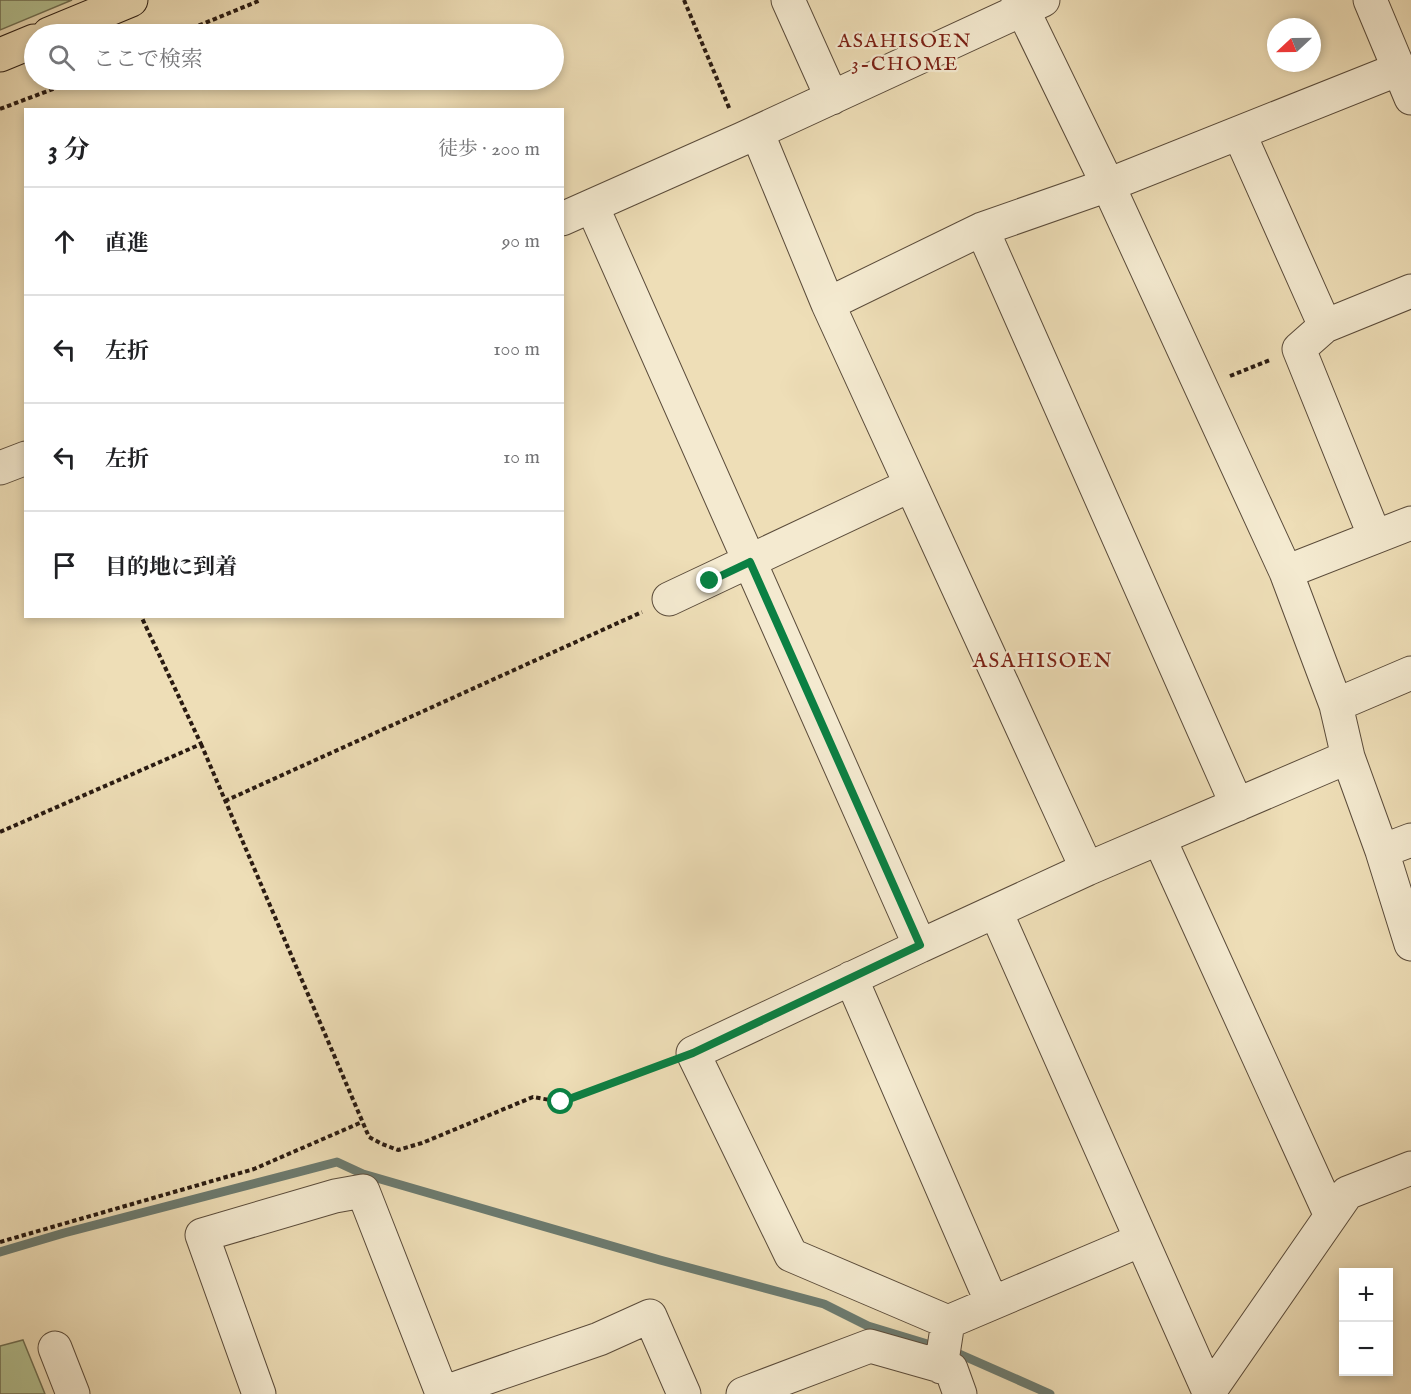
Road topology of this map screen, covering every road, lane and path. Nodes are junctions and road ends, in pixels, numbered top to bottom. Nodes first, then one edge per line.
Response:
1 (130, 0) edge
2 (261, 0) edge
3 (684, 0) edge
4 (788, 0) edge
5 (1370, 0) edge
6 (1028, 3) edge
7 (73, 24) edge
8 (202, 24) edge
9 (24, 45) edge
10 (0, 55) edge
11 (1405, 84) edge
12 (50, 90) edge
13 (832, 98) junction
14 (0, 109) edge
15 (1239, 133) junction
16 (749, 136) junction
17 (1108, 185) junction
18 (592, 206) junction
19 (564, 218) edge
20 (982, 229) junction
21 (1411, 291) edge
22 (828, 304) junction
23 (1324, 326) junction
24 (1299, 349) junction
25 (1201, 388) junction
26 (24, 459) edge
27 (0, 468) edge
28 (911, 485) junction
29 (1411, 523) edge
30 (1375, 537) junction
31 (750, 562) junction
32 (1286, 572) junction
33 (669, 599) joint
34 (142, 618) edge
35 (1411, 673) edge
36 (1336, 705) junction
37 (201, 744) junction
38 (1348, 757) junction
39 (225, 801) junction
40 (1237, 805) junction
41 (0, 832) edge
42 (1159, 838) junction
43 (1396, 846) edge
44 (1087, 869) junction
45 (996, 912) junction
46 (1411, 944) edge
47 (920, 945) junction
48 (851, 978) junction
49 (693, 1053) junction
50 (362, 1122) junction
51 (1411, 1168) edge
52 (1331, 1216) junction
53 (1141, 1240) junction
54 (0, 1242) edge
55 (992, 1303) junction
56 (948, 1325) junction
57 (55, 1348) dead end
58 (942, 1365) junction
59 (509, 1383) edge
60 (440, 1393) edge
61 (73, 1394) edge
62 (259, 1394) edge
63 (684, 1394) edge
64 (744, 1394) edge
65 (960, 1394) edge

1 - 7 main road
2 - 8 path
3 - 16 path
4 - 13 street
5 - 11 street
6 - 13 street
6 - 17 street
9 - 10 main road
11 - 15 street
12 - 14 path
13 - 16 street
15 - 17 street
15 - 23 street
16 - 18 street
16 - 22 street
17 - 20 street
17 - 25 street
18 - 19 street
18 - 31 street
20 - 22 street
20 - 40 street
21 - 23 street
22 - 28 street
23 - 24 street
24 - 25 path
24 - 30 street
25 - 32 street
26 - 27 street
28 - 31 street
28 - 44 street
29 - 30 street
30 - 32 street
31 - 33 street
31 - 47 street
32 - 36 street
33 - 39 path
34 - 37 path
35 - 36 street
36 - 38 street
37 - 39 path
37 - 41 path
38 - 40 street
38 - 43 street
39 - 50 path
40 - 42 street
42 - 44 street
42 - 52 street
43 - 46 street
44 - 45 street
45 - 47 street
45 - 53 street
47 - 48 street
48 - 49 street
48 - 55 street
49 - 50 path
49 - 56 street
50 - 54 path
51 - 52 street
52 - 53 street
53 - 55 street
55 - 56 street
56 - 58 street
57 - 61 street
58 - 64 street
58 - 65 street
59 - 60 street
59 - 63 street
60 - 62 street

